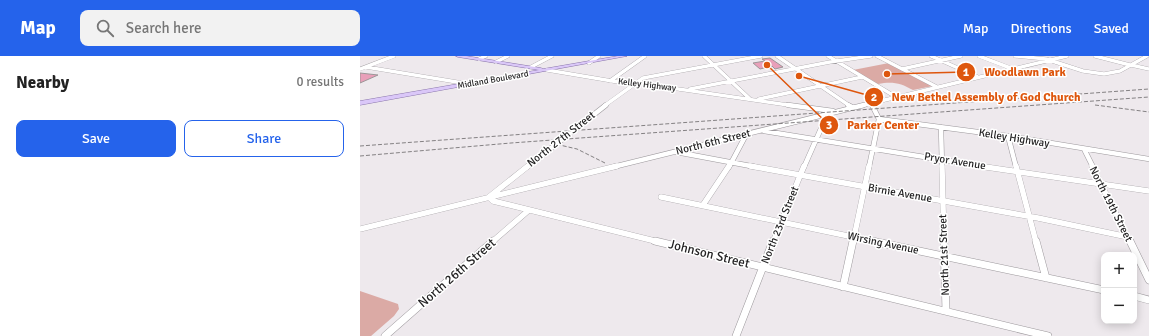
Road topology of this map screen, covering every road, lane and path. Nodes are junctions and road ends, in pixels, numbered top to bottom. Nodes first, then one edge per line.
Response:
1 (394, 56) edge
2 (458, 56) edge
3 (486, 56) edge
4 (508, 56) edge
5 (552, 56) edge
6 (599, 56) edge
7 (625, 56) edge
8 (645, 56) edge
9 (704, 56) edge
10 (761, 56) edge
11 (777, 56) edge
12 (828, 56) edge
13 (871, 56) edge
14 (877, 56) edge
15 (931, 56) edge
16 (961, 56) edge
17 (979, 56) edge
18 (1015, 56) edge
19 (1067, 56) edge
20 (1095, 56) edge
21 (1148, 56) edge
22 (1034, 57) edge
23 (479, 59) junction
24 (940, 60) junction
25 (1050, 60) junction
26 (837, 61) junction
27 (496, 62) junction
28 (589, 62) junction
29 (713, 64) junction
30 (1130, 65) junction
31 (366, 67) junction
32 (531, 67) junction
33 (795, 68) junction
34 (360, 69) edge
35 (902, 69) junction
36 (1013, 69) junction
37 (547, 70) junction
38 (1149, 70) edge
39 (519, 75) junction
40 (862, 77) junction
41 (978, 77) junction
42 (610, 81) junction
43 (731, 81) junction
44 (469, 84) junction
45 (634, 84) junction
46 (821, 86) junction
47 (938, 87) junction
48 (686, 90) junction
49 (896, 97) junction
50 (751, 99) junction
51 (756, 100) junction
52 (360, 103) edge
53 (871, 103) junction
54 (852, 107) junction
55 (837, 111) junction
56 (825, 114) junction
57 (878, 118) junction
58 (940, 127) junction
59 (760, 130) junction
60 (747, 134) junction
61 (1008, 136) junction
62 (815, 139) junction
63 (872, 148) junction
64 (1084, 149) junction
65 (673, 152) junction
66 (942, 159) junction
67 (1149, 159) edge
68 (731, 162) junction
69 (1019, 172) junction
70 (800, 175) junction
71 (1101, 185) junction
72 (864, 186) junction
73 (1149, 191) edge
74 (489, 196) junction
75 (661, 197) dead end
76 (942, 201) junction
77 (702, 206) junction
78 (529, 210) junction
79 (1030, 217) junction
80 (781, 222) junction
81 (360, 229) edge
82 (1128, 236) junction
83 (854, 237) junction
84 (944, 256) junction
85 (763, 268) junction
86 (1046, 278) junction
87 (1149, 280) edge
88 (843, 287) junction
89 (1101, 289) edge
90 (1137, 297) edge
91 (1149, 300) edge
92 (946, 311) junction
93 (385, 336) edge
94 (736, 336) edge
95 (1048, 336) edge

1 - 31 street
2 - 23 main road, Kelley Highway
3 - 23 street
4 - 27 street
5 - 32 street
6 - 28 street
7 - 28 main road, Midland Boulevard
8 - 42 street
9 - 29 street
10 - 29 street, North 27th Street
11 - 33 street
12 - 26 street
13 - 26 street
14 - 35 street
15 - 24 street
16 - 24 street
17 - 36 street
18 - 22 street
19 - 25 street, North 6th Street
20 - 30 street
21 - 30 street
22 - 25 street
23 - 27 main road, Kelley Highway
24 - 35 street
24 - 41 street
25 - 30 street
25 - 36 street, North 6th Street
26 - 33 street
26 - 40 street
27 - 32 main road, Kelley Highway
28 - 37 main road, Midland Boulevard
29 - 43 street
29 - 45 street, North 27th Street
30 - 38 street
31 - 34 street
31 - 44 street
32 - 37 main road, Kelley Highway
32 - 39 main road
33 - 43 street
33 - 46 street
35 - 47 street
36 - 41 street, North 6th Street
37 - 39 main road, Midland Boulevard
37 - 42 street, Kelley Highway
39 - 44 main road, Midland Boulevard
40 - 46 street
40 - 49 street
41 - 47 street, North 6th Street
42 - 45 street, Kelley Highway
43 - 48 street
43 - 50 street
44 - 52 main road, Midland Boulevard
45 - 48 street, Kelley Highway
45 - 74 street, North 27th Street
46 - 51 street
46 - 54 street
47 - 49 street, North 6th Street
48 - 50 street, Kelley Highway
49 - 53 street, North 6th Street
50 - 51 street, Kelley Highway
51 - 55 street, Kelley Highway
53 - 54 street, North 6th Street
53 - 57 street
54 - 55 street, North 6th Street
55 - 56 street, North 6th Street
56 - 59 street, North 6th Street
56 - 62 street, North 23rd Street
57 - 58 street, Kelley Highway
57 - 63 street
58 - 61 street, Kelley Highway
58 - 66 street, North 21st Street
59 - 60 street, North 6th Street
59 - 62 street, Pryor Avenue
60 - 65 street, North 6th Street
60 - 68 street
61 - 64 street, Kelley Highway
61 - 69 street
62 - 63 street, Pryor Avenue
62 - 70 street, North 23rd Street
63 - 66 street, Pryor Avenue
63 - 72 street
64 - 67 street, Kelley Highway
64 - 71 street, North 19th Street
65 - 68 street, Birnie Avenue
65 - 74 street, North 6th Street
66 - 69 street, Pryor Avenue
66 - 76 street, North 21st Street
68 - 70 street, Birnie Avenue
68 - 77 street
69 - 71 street, Pryor Avenue
69 - 79 street
70 - 72 street, Birnie Avenue
70 - 80 street, North 23rd Street
71 - 73 street, Pryor Avenue
71 - 82 street, North 19th Street
72 - 76 street, Birnie Avenue
72 - 83 street
74 - 78 street, Johnson Street
74 - 81 street, North 6th Street
75 - 77 street, Wirsing Avenue
76 - 79 street, Birnie Avenue
76 - 84 street, North 21st Street
77 - 80 street, Wirsing Avenue
78 - 85 street, Johnson Street
78 - 93 street, North 26th Street
79 - 82 street, Birnie Avenue
79 - 86 street
80 - 83 street, Wirsing Avenue
80 - 85 street, North 23rd Street
82 - 87 street, North 19th Street
83 - 84 street, Wirsing Avenue
83 - 88 street
84 - 86 street, Wirsing Avenue
84 - 92 street, North 21st Street
85 - 88 street, Johnson Street
85 - 94 street, North 23rd Street
86 - 89 street, Wirsing Avenue
88 - 92 street, Johnson Street
90 - 91 street
92 - 95 street, Johnson Street

